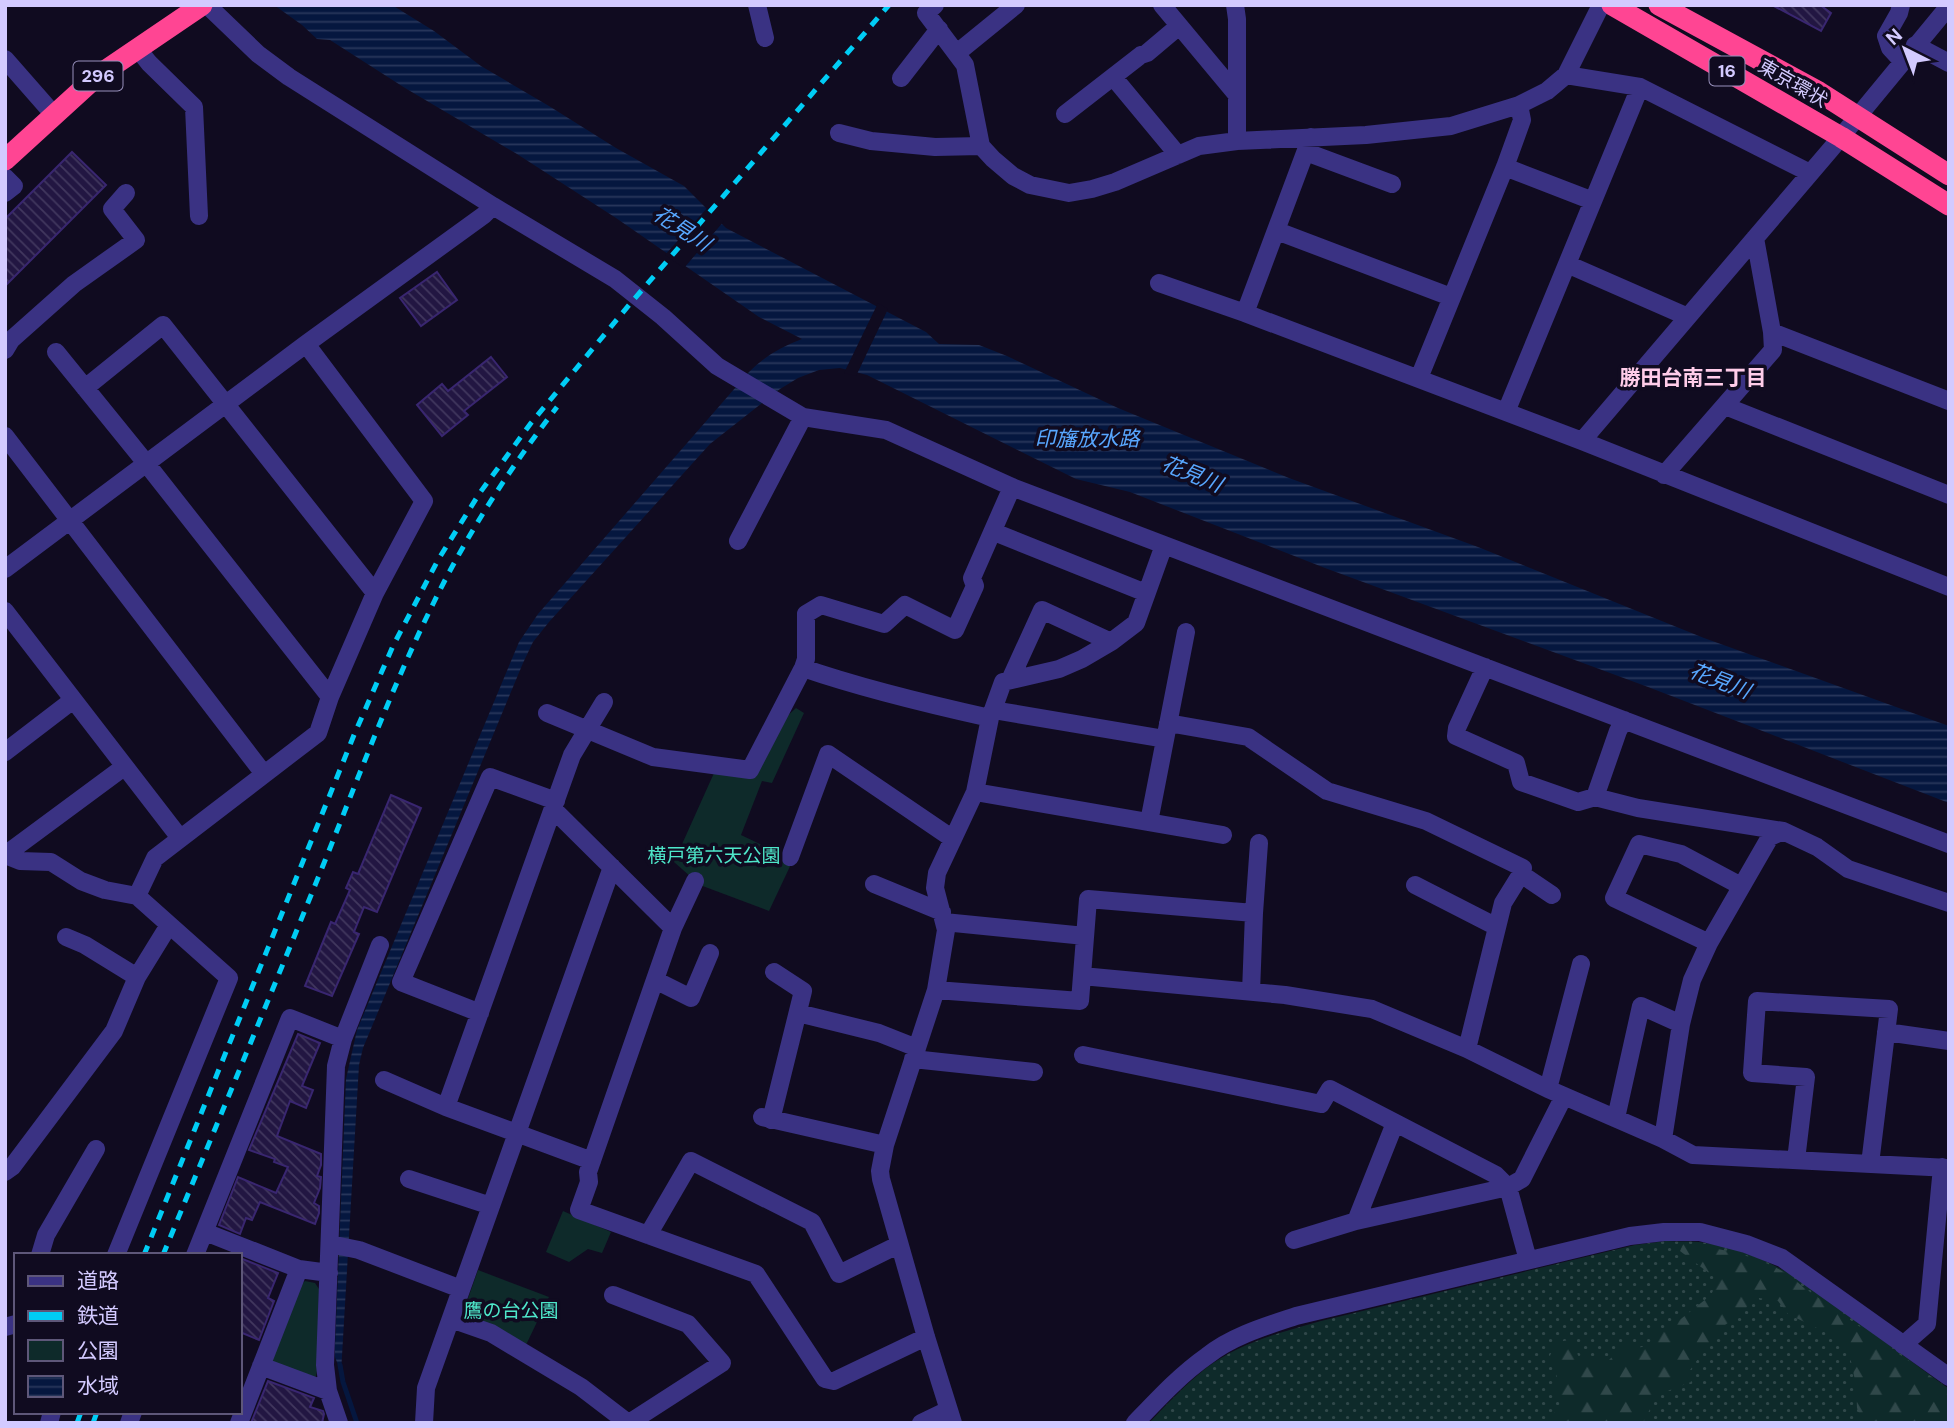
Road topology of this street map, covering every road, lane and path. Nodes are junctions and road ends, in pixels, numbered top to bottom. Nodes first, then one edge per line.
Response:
1 (757, 5) edge
2 (934, 5) edge
3 (1016, 5) edge
4 (1162, 5) edge
5 (1235, 5) edge
6 (1601, 5) edge
7 (1612, 5) edge
8 (1659, 5) edge
9 (1901, 5) edge
10 (1949, 6) edge
11 (193, 8) edge
12 (1179, 26) junction
13 (939, 29) junction
14 (765, 38) dead end
15 (1915, 46) junction
16 (138, 49) junction
17 (957, 53) junction
18 (5, 59) edge
19 (1902, 61) junction
20 (1949, 63) edge
21 (1566, 75) junction
22 (901, 78) dead end
23 (1114, 78) junction
24 (1640, 87) junction
25 (1237, 95) junction
26 (1519, 105) junction
27 (1065, 114) dead end
28 (55, 116) junction
29 (1858, 116) junction
30 (839, 132) dead end
31 (1841, 137) junction
32 (1237, 141) junction
33 (1309, 144) junction
34 (981, 146) junction
35 (1178, 155) junction
36 (5, 160) edge
37 (1505, 167) junction
38 (1810, 173) junction
39 (1949, 175) edge
40 (5, 177) edge
41 (1392, 184) dead end
42 (5, 193) edge
43 (126, 193) dead end
44 (1592, 201) junction
45 (1949, 205) edge
46 (493, 206) junction
47 (199, 216) dead end
48 (1277, 230) junction
49 (1755, 238) junction
50 (1567, 264) junction
51 (1159, 283) dead end
52 (1451, 297) junction
53 (1245, 313) junction
54 (1688, 317) junction
55 (1772, 332) junction
56 (306, 344) junction
57 (5, 351) edge
58 (56, 352) dead end
59 (1419, 378) junction
60 (85, 388) junction
61 (1949, 401) edge
62 (224, 405) junction
63 (1725, 406) junction
64 (1506, 412) junction
65 (803, 417) junction
66 (5, 436) edge
67 (1582, 441) junction
68 (146, 463) junction
69 (1664, 475) junction
70 (1012, 487) junction
71 (1949, 495) edge
72 (70, 519) junction
73 (993, 532) junction
74 (738, 541) dead end
75 (1164, 545) junction
76 (5, 569) edge
77 (1949, 587) edge
78 (374, 593) junction
79 (1146, 593) junction
80 (5, 611) edge
81 (1186, 632) dead end
82 (1111, 642) junction
83 (1485, 667) junction
84 (803, 668) junction
85 (1010, 680) junction
86 (330, 697) junction
87 (73, 700) junction
88 (604, 702) dead end
89 (547, 713) dead end
90 (992, 714) junction
91 (1624, 720) junction
92 (588, 729) junction
93 (1167, 731) junction
94 (5, 752) edge
95 (124, 767) junction
96 (264, 774) junction
97 (975, 792) junction
98 (1595, 797) junction
99 (555, 805) junction
100 (1149, 822) junction
101 (1783, 831) junction
102 (1223, 835) dead end
103 (180, 838) junction
104 (953, 839) junction
105 (1259, 843) dead end
106 (1949, 844) edge
107 (5, 855) edge
108 (790, 857) dead end
109 (612, 867) junction
110 (1521, 874) junction
111 (695, 881) dead end
112 (874, 884) dead end
113 (1415, 885) dead end
114 (1741, 886) junction
115 (1552, 895) dead end
116 (137, 896) junction
117 (1949, 903) edge
118 (1254, 913) junction
119 (943, 917) junction
120 (169, 925) junction
121 (1497, 927) junction
122 (673, 928) junction
123 (1085, 936) junction
124 (66, 937) dead end
125 (1709, 943) junction
126 (380, 945) dead end
127 (710, 953) dead end
128 (1581, 964) dead end
129 (774, 972) dead end
130 (1083, 976) junction
131 (137, 977) junction
132 (655, 981) junction
133 (936, 990) junction
134 (1251, 992) junction
135 (480, 1013) junction
136 (798, 1013) junction
137 (1681, 1024) junction
138 (1886, 1032) junction
139 (343, 1039) junction
140 (1949, 1041) edge
141 (1467, 1049) junction
142 (915, 1054) junction
143 (1083, 1055) dead end
144 (1034, 1072) dead end
145 (384, 1080) dead end
146 (1556, 1092) junction
147 (446, 1107) junction
148 (1616, 1118) junction
149 (1395, 1123) junction
150 (517, 1132) junction
151 (1662, 1139) junction
152 (885, 1145) junction
153 (96, 1149) dead end
154 (1796, 1160) junction
155 (592, 1161) junction
156 (1870, 1164) junction
157 (1945, 1168) edge
158 (5, 1172) edge
159 (409, 1179) dead end
160 (1508, 1187) junction
161 (491, 1206) junction
162 (1356, 1221) junction
163 (205, 1232) junction
164 (648, 1235) junction
165 (1294, 1240) dead end
166 (333, 1244) junction
167 (898, 1245) junction
168 (41, 1253) edge
169 (117, 1253) edge
170 (196, 1253) edge
171 (1528, 1260) junction
172 (299, 1269) junction
173 (329, 1273) junction
174 (461, 1289) junction
175 (613, 1295) dead end
176 (451, 1319) junction
177 (926, 1337) junction
178 (1903, 1345) junction
179 (261, 1366) junction
180 (1949, 1377) edge
181 (328, 1391) junction
182 (951, 1416) edge
183 (239, 1423) edge
184 (339, 1423) edge
185 (424, 1423) edge
186 (629, 1423) edge
187 (921, 1423) edge
188 (1135, 1423) edge

1 - 14 street
2 - 13 street
3 - 17 street
4 - 12 street
5 - 25 street
6 - 21 street
7 - 31 highway, 東京環状 / 16
8 - 29 highway, 東京環状 / 16
9 - 19 street
10 - 15 street
11 - 16 highway, 296
11 - 46 street
12 - 23 street
12 - 25 street
13 - 17 street
13 - 22 street
15 - 19 street
15 - 20 street
16 - 28 highway, 296
16 - 47 street
17 - 34 street
18 - 28 street
19 - 29 street
21 - 24 street
21 - 26 street
23 - 27 street
23 - 35 street
24 - 38 street
24 - 44 street
25 - 32 street
26 - 33 street
26 - 37 street
28 - 36 highway, 296
29 - 31 street
29 - 39 highway, 東京環状 / 16
30 - 34 street
31 - 38 street
31 - 45 highway, 東京環状 / 16
32 - 33 street
32 - 35 street
33 - 41 street
33 - 48 street
34 - 35 street
37 - 44 street
37 - 52 street
38 - 49 street
40 - 42 street
43 - 57 street
44 - 50 street
46 - 56 street
46 - 65 street
48 - 52 street
48 - 53 street
49 - 54 street
49 - 55 street
50 - 54 street
50 - 64 street
51 - 53 street
52 - 59 street
53 - 59 street
54 - 67 street
55 - 61 street
55 - 63 street
56 - 62 street
56 - 78 street
58 - 60 street
59 - 64 street
60 - 62 street
60 - 68 street
62 - 68 street
62 - 78 street
63 - 69 street
63 - 71 street
64 - 67 street
65 - 70 street
65 - 74 street
66 - 72 street
67 - 69 street
68 - 72 street
68 - 86 street
69 - 77 street
70 - 73 street
70 - 75 street
72 - 76 street
72 - 96 street
73 - 79 street
73 - 84 street
75 - 79 street
75 - 83 street
78 - 86 street
79 - 82 street
80 - 87 street
81 - 93 street
82 - 85 street
82 - 85 street
83 - 91 street
83 - 98 street
84 - 90 street
84 - 92 street
85 - 90 street
86 - 96 street
87 - 94 street
87 - 95 street
88 - 92 street
89 - 92 street
90 - 93 street
90 - 97 street
91 - 98 street
91 - 106 street
92 - 99 street
93 - 100 street
93 - 110 street
95 - 103 street
95 - 107 street
96 - 103 street
97 - 100 street
97 - 104 street
98 - 101 street
99 - 109 street
99 - 135 street
99 - 135 street
100 - 102 street
101 - 114 street
101 - 117 street
103 - 116 street
104 - 108 street
104 - 119 street
105 - 118 street
107 - 116 street
109 - 122 street
109 - 150 street
110 - 115 street
110 - 121 street
111 - 122 street
112 - 119 street
113 - 121 street
114 - 125 street
114 - 125 street
116 - 120 street
118 - 123 street
118 - 134 street
119 - 123 street
119 - 133 street
120 - 131 street
120 - 169 street
121 - 141 street
122 - 132 street
123 - 130 street
124 - 131 street
125 - 137 street
126 - 139 street
127 - 132 street
128 - 146 street
129 - 136 street
130 - 133 street
130 - 134 street
131 - 158 street
132 - 155 street
133 - 142 street
134 - 141 street
135 - 147 street
136 - 142 street
136 - 152 street
137 - 148 street
137 - 151 street
138 - 140 street
138 - 154 street
138 - 156 street
139 - 163 street
139 - 166 street
141 - 146 street
142 - 144 street
142 - 152 street
143 - 149 street
145 - 147 street
146 - 148 street
146 - 160 street
147 - 150 street
148 - 151 street
149 - 160 street
149 - 162 street
150 - 155 street
150 - 161 street
151 - 154 street
152 - 167 street
153 - 168 street
154 - 156 street
155 - 164 street
156 - 157 street
157 - 178 street
159 - 161 street
160 - 162 street
160 - 171 street
161 - 174 street
162 - 165 street
163 - 170 street
163 - 172 street
164 - 167 street
164 - 177 street
166 - 173 street
166 - 174 street
167 - 177 street
171 - 178 street
171 - 188 street
172 - 173 street
172 - 179 street
173 - 181 street
174 - 176 street
175 - 186 street
176 - 185 street
176 - 186 street
177 - 182 street
178 - 180 street
179 - 181 street
179 - 183 street
181 - 184 street
182 - 187 street

